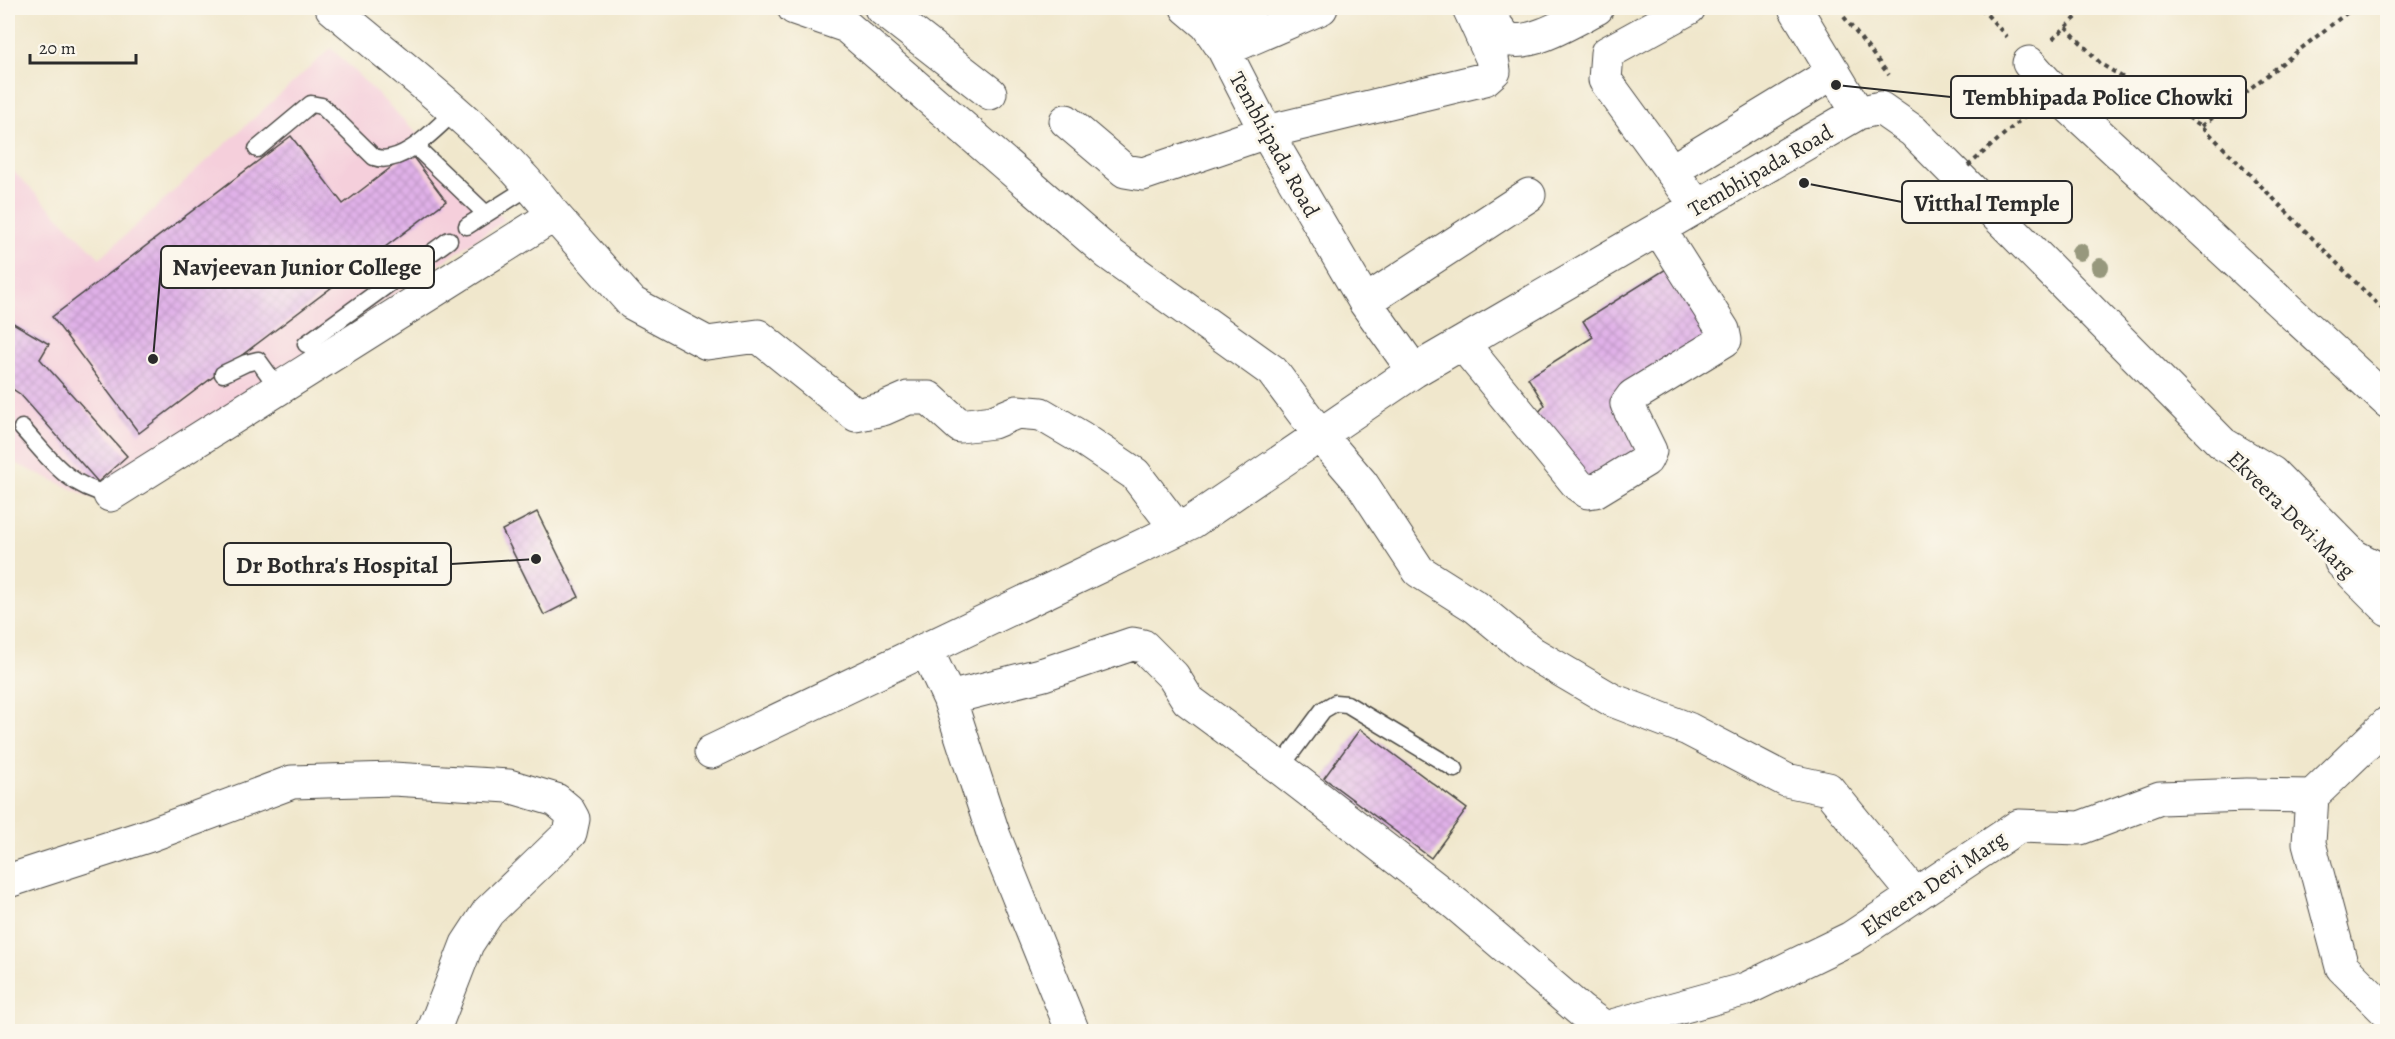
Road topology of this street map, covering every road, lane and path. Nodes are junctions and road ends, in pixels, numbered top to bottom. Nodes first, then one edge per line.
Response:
1 (332, 8) edge
2 (794, 8) edge
3 (881, 8) edge
4 (1249, 8) edge
5 (1321, 8) edge
6 (1469, 8) edge
7 (1485, 8) edge
8 (1597, 8) edge
9 (1689, 8) edge
10 (1795, 8) edge
11 (2354, 8) edge
12 (2066, 27) dead end
13 (1206, 28) edge
14 (2029, 63) dead end
15 (1834, 72) junction
16 (990, 93) dead end
17 (2042, 101) dead end
18 (454, 112) junction
19 (1858, 113) junction
20 (2202, 126) junction
21 (1065, 131) dead end
22 (1268, 137) junction
23 (415, 146) junction
24 (257, 149) dead end
25 (1968, 166) dead end
26 (1671, 171) junction
27 (532, 185) junction
28 (1529, 195) dead end
29 (1697, 206) junction
30 (485, 213) junction
31 (554, 215) junction
32 (467, 226) dead end
33 (1659, 229) junction
34 (449, 240) dead end
35 (1365, 302) junction
36 (2388, 315) edge
37 (1462, 343) junction
38 (306, 344) dead end
39 (1414, 371) junction
40 (223, 374) dead end
41 (279, 389) junction
42 (2388, 402) edge
43 (22, 428) dead end
44 (1320, 435) junction
45 (2223, 444) junction
46 (110, 495) joint
47 (1177, 530) junction
48 (2388, 574) edge
49 (2388, 609) edge
50 (926, 649) junction
51 (949, 698) junction
52 (2388, 723) edge
53 (711, 752) dead end
54 (1280, 768) junction
55 (1455, 770) dead end
56 (2312, 796) junction
57 (8, 881) edge
58 (1915, 895) junction
59 (2388, 1013) edge
60 (1602, 1030) edge
61 (433, 1032) edge
62 (1073, 1032) edge

1 - 18 street
2 - 44 street
3 - 16 street
4 - 13 street
5 - 13 street
6 - 22 street
7 - 8 street
9 - 26 street
10 - 15 street
11 - 20 path
12 - 20 path
13 - 22 street, Tembhipada Road
14 - 42 street
15 - 19 street
15 - 26 street
17 - 25 path, bridge
18 - 23 lane
18 - 27 street
19 - 29 street, Tembhipada Road
19 - 45 street, Tembhipada Road
20 - 36 path
21 - 22 street
22 - 35 street, Tembhipada Road
23 - 24 lane
23 - 30 lane
26 - 29 street
27 - 30 lane
27 - 31 street
28 - 35 street
29 - 33 street, Tembhipada Road
30 - 32 lane
31 - 41 street
31 - 47 street
33 - 37 street, Tembhipada Road
33 - 37 street
34 - 38 lane
35 - 39 street, Tembhipada Road
37 - 39 street, Tembhipada Road
39 - 44 street
40 - 41 lane
41 - 46 street
43 - 46 lane
44 - 47 street
44 - 58 street
45 - 48 street, Tembhipada Road
45 - 49 street, Ekveera Devi Marg
47 - 50 street
50 - 51 street
50 - 53 street
51 - 54 street
51 - 62 street
52 - 56 street
54 - 55 lane
54 - 60 street
56 - 58 street, Ekveera Devi Marg
56 - 59 street
57 - 61 street
58 - 60 street, Ekveera Devi Marg

